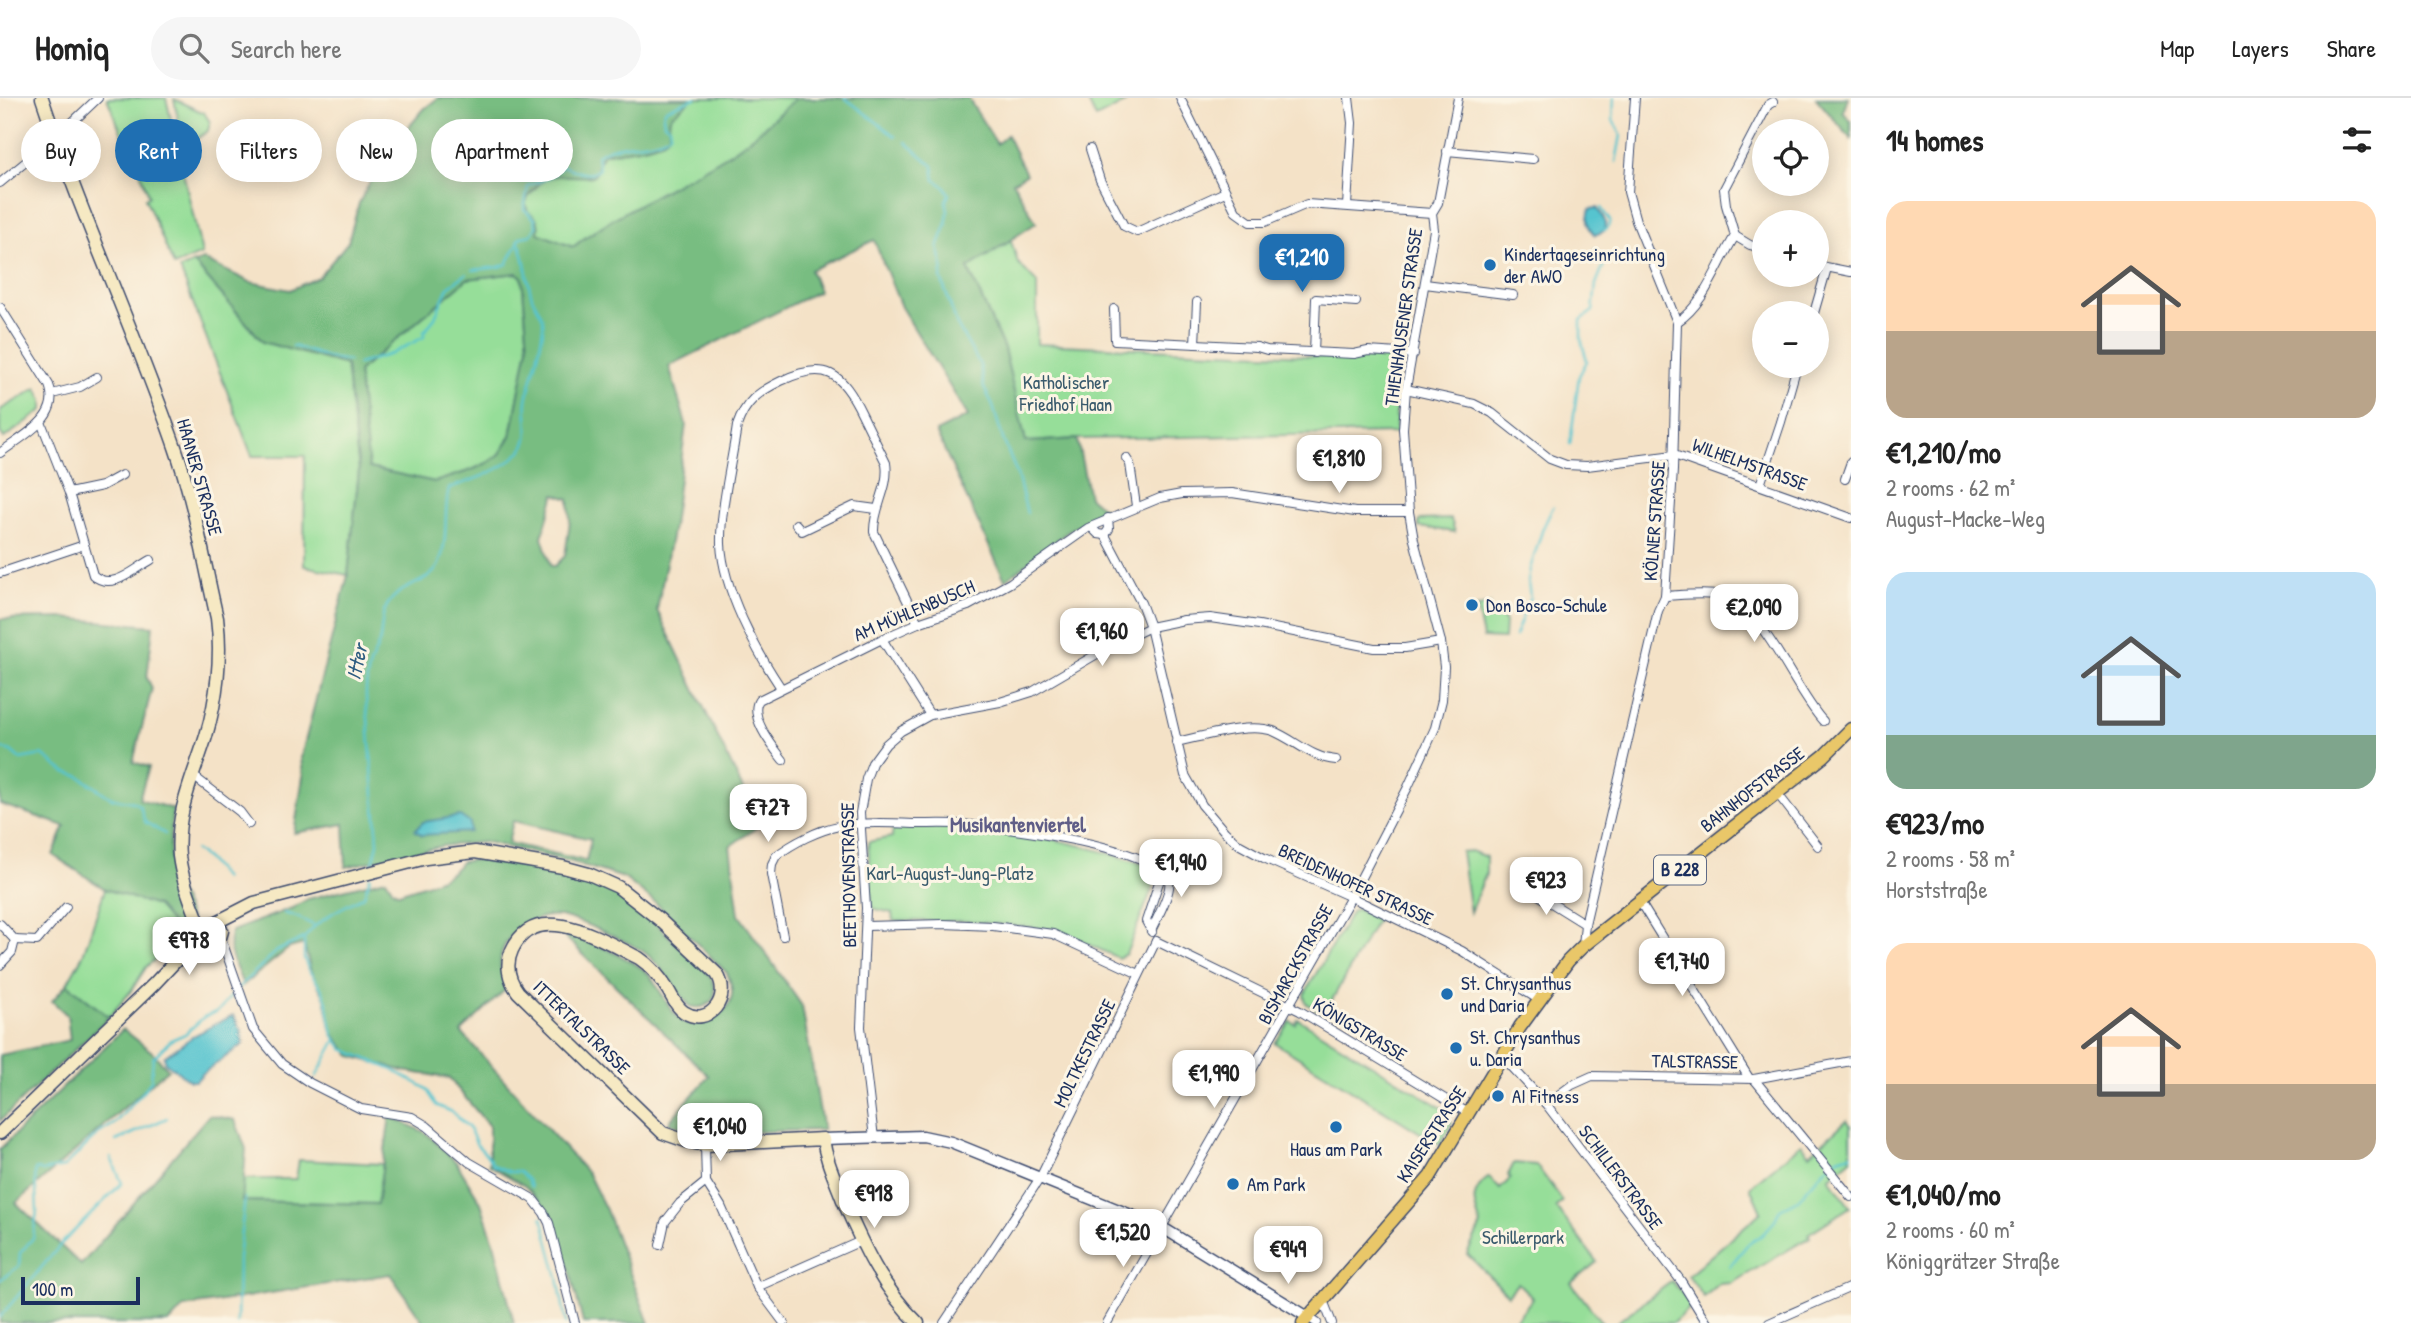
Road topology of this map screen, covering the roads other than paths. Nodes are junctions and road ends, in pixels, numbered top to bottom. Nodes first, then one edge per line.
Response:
1 (42, 98) edge
2 (98, 98) edge
3 (1181, 98) edge
4 (1349, 98) edge
5 (1458, 98) edge
6 (1635, 98) edge
7 (1773, 102) dead end
8 (49, 119) edge
9 (75, 119) edge
10 (1090, 149) dead end
11 (1447, 151) junction
12 (1533, 159) dead end
13 (21, 165) edge
14 (72, 182) edge
15 (0, 183) edge
16 (1225, 192) junction
17 (1347, 206) junction
18 (1432, 213) junction
19 (1735, 236) junction
20 (1752, 246) edge
21 (1829, 268) edge
22 (1851, 272) edge
23 (1426, 284) junction
24 (1513, 295) dead end
25 (1197, 302) dead end
26 (1356, 302) dead end
27 (0, 307) edge
28 (1114, 309) dead end
29 (1677, 322) junction
30 (1195, 344) junction
31 (1314, 353) junction
32 (1414, 354) junction
33 (97, 377) dead end
34 (1794, 378) edge
35 (1406, 389) junction
36 (52, 394) junction
37 (41, 422) junction
38 (0, 453) edge
39 (1674, 454) junction
40 (1126, 458) dead end
41 (1851, 462) edge
42 (122, 475) dead end
43 (1845, 479) dead end
44 (1760, 485) junction
45 (69, 494) junction
46 (1136, 506) junction
47 (876, 509) junction
48 (1409, 512) junction
49 (1108, 518) junction
50 (1851, 518) edge
51 (796, 524) dead end
52 (1091, 527) junction
53 (1105, 535) junction
54 (84, 545) junction
55 (150, 560) dead end
56 (0, 573) edge
57 (1665, 596) junction
58 (918, 623) junction
59 (1150, 627) junction
60 (882, 639) junction
61 (1441, 642) junction
62 (781, 688) junction
63 (930, 715) junction
64 (1823, 721) dead end
65 (1849, 736) edge
66 (1176, 742) junction
67 (1336, 760) dead end
68 (783, 761) dead end
69 (192, 775) junction
70 (1777, 793) junction
71 (249, 824) dead end
72 (861, 824) junction
73 (1818, 846) dead end
74 (1524, 886) dead end
75 (1351, 897) junction
76 (1640, 902) junction
77 (66, 908) dead end
78 (1585, 923) junction
79 (0, 924) edge
80 (866, 926) junction
81 (211, 933) junction
82 (783, 936) dead end
83 (15, 940) junction
84 (1156, 941) junction
85 (1583, 946) junction
86 (0, 965) edge
87 (1139, 974) junction
88 (1539, 1000) junction
89 (1290, 1006) junction
90 (1502, 1056) junction
91 (1851, 1062) edge
92 (1751, 1079) junction
93 (1546, 1104) junction
94 (1468, 1113) junction
95 (0, 1133) edge
96 (874, 1138) junction
97 (823, 1139) junction
98 (705, 1145) junction
99 (1040, 1178) junction
100 (706, 1182) junction
101 (874, 1183) dead end
102 (861, 1188) junction
103 (842, 1196) junction
104 (1851, 1197) edge
105 (868, 1205) dead end
106 (1163, 1228) junction
107 (861, 1241) junction
108 (660, 1245) dead end
109 (757, 1287) junction
110 (1851, 1287) edge
111 (1323, 1300) junction
112 (1309, 1321) edge
113 (575, 1323) edge
114 (784, 1323) edge
115 (918, 1323) edge
116 (944, 1323) edge
117 (1107, 1323) edge
118 (1332, 1323) edge
119 (1707, 1323) edge
120 (1769, 1323) edge

1 - 8 main road, HAANER STRASSE
2 - 9 street
3 - 16 street
4 - 17 street
5 - 11 street, THIENHAUSENER STRASSE
6 - 29 street, KÖLNER STRASSE
7 - 19 street
10 - 16 street
11 - 12 street
11 - 18 street, THIENHAUSENER STRASSE
13 - 15 street
14 - 69 main road, HAANER STRASSE
16 - 17 street
17 - 18 street
18 - 23 street, THIENHAUSENER STRASSE
19 - 20 street
19 - 29 street
21 - 22 street
23 - 24 street
23 - 32 street, THIENHAUSENER STRASSE
25 - 30 street
26 - 31 street
27 - 36 street
28 - 30 street
29 - 39 street, KÖLNER STRASSE
30 - 31 street
31 - 32 street
32 - 35 street, THIENHAUSENER STRASSE
33 - 36 street
34 - 44 street
35 - 39 street, WILHELMSTRASSE
35 - 48 street, THIENHAUSENER STRASSE
36 - 37 street
37 - 38 street
37 - 45 street
39 - 44 street, WILHELMSTRASSE
39 - 57 street, KÖLNER STRASSE
40 - 46 street
41 - 43 street
42 - 45 street
44 - 50 street, WILHELMSTRASSE
45 - 54 street
46 - 48 street, AM MÜHLENBUSCH
46 - 49 street, AM MÜHLENBUSCH
47 - 51 street
47 - 58 street
47 - 62 street
48 - 61 street, THIENHAUSENER STRASSE
49 - 52 street, AM MÜHLENBUSCH
49 - 53 street
52 - 53 street
52 - 58 street, AM MÜHLENBUSCH
53 - 59 street, BREIDENHOFER STRASSE
54 - 55 street
54 - 56 street
57 - 64 street
57 - 78 street, KÖLNER STRASSE
58 - 60 street, AM MÜHLENBUSCH
59 - 61 street, BEETHOVENSTRASSE
59 - 63 street, BEETHOVENSTRASSE
59 - 66 street, BREIDENHOFER STRASSE
60 - 62 street, AM MÜHLENBUSCH
60 - 63 street
61 - 75 street, THIENHAUSENER STRASSE
62 - 68 street, AM MÜHLENBUSCH
63 - 72 street, BEETHOVENSTRASSE
65 - 70 main road, BAHNHOFSTRASSE / B 228
66 - 67 street
66 - 75 street, BREIDENHOFER STRASSE
69 - 71 street
69 - 81 main road, HAANER STRASSE
70 - 73 street
70 - 76 main road, BAHNHOFSTRASSE / B 228
72 - 80 street, BEETHOVENSTRASSE
72 - 82 street
72 - 84 street
74 - 78 street
75 - 88 street, BREIDENHOFER STRASSE
75 - 89 street, BISMARCKSTRASSE
76 - 85 main road, BAHNHOFSTRASSE / B 228
76 - 92 street
77 - 83 street
78 - 85 street, KÖLNER STRASSE
79 - 83 street
80 - 87 street
80 - 96 street, BEETHOVENSTRASSE
81 - 95 main road, ITTERTALSTRASSE
81 - 98 main road, ITTERTALSTRASSE
81 - 113 street, HAANER STRASSE
83 - 86 street
84 - 87 street, MOLTKESTRASSE
84 - 89 street, KÖNIGSTRASSE
85 - 88 main road, BAHNHOFSTRASSE / B 228
87 - 99 street, MOLTKESTRASSE
88 - 90 main road, BAHNHOFSTRASSE / B 228
89 - 94 street, KÖNIGSTRASSE
89 - 106 street, BISMARCKSTRASSE
90 - 93 street, SCHILLERSTRASSE
90 - 94 main road, KAISERSTRASSE / B 228
91 - 92 street, TALSTRASSE
92 - 93 street, TALSTRASSE
92 - 104 street
93 - 119 street, SCHILLERSTRASSE
94 - 111 main road, KAISERSTRASSE / B 228
96 - 97 street
96 - 99 street
97 - 98 main road, ITTERTALSTRASSE
97 - 103 main road
98 - 100 street
99 - 106 street
99 - 116 street, MOLTKESTRASSE
100 - 108 street
100 - 109 street
101 - 102 street
102 - 103 street
102 - 105 street
103 - 107 main road
106 - 112 street
106 - 117 street, BISMARCKSTRASSE
107 - 109 street
107 - 115 main road
109 - 114 street
110 - 120 street
111 - 112 main road, KAISERSTRASSE / B 228
111 - 118 street

